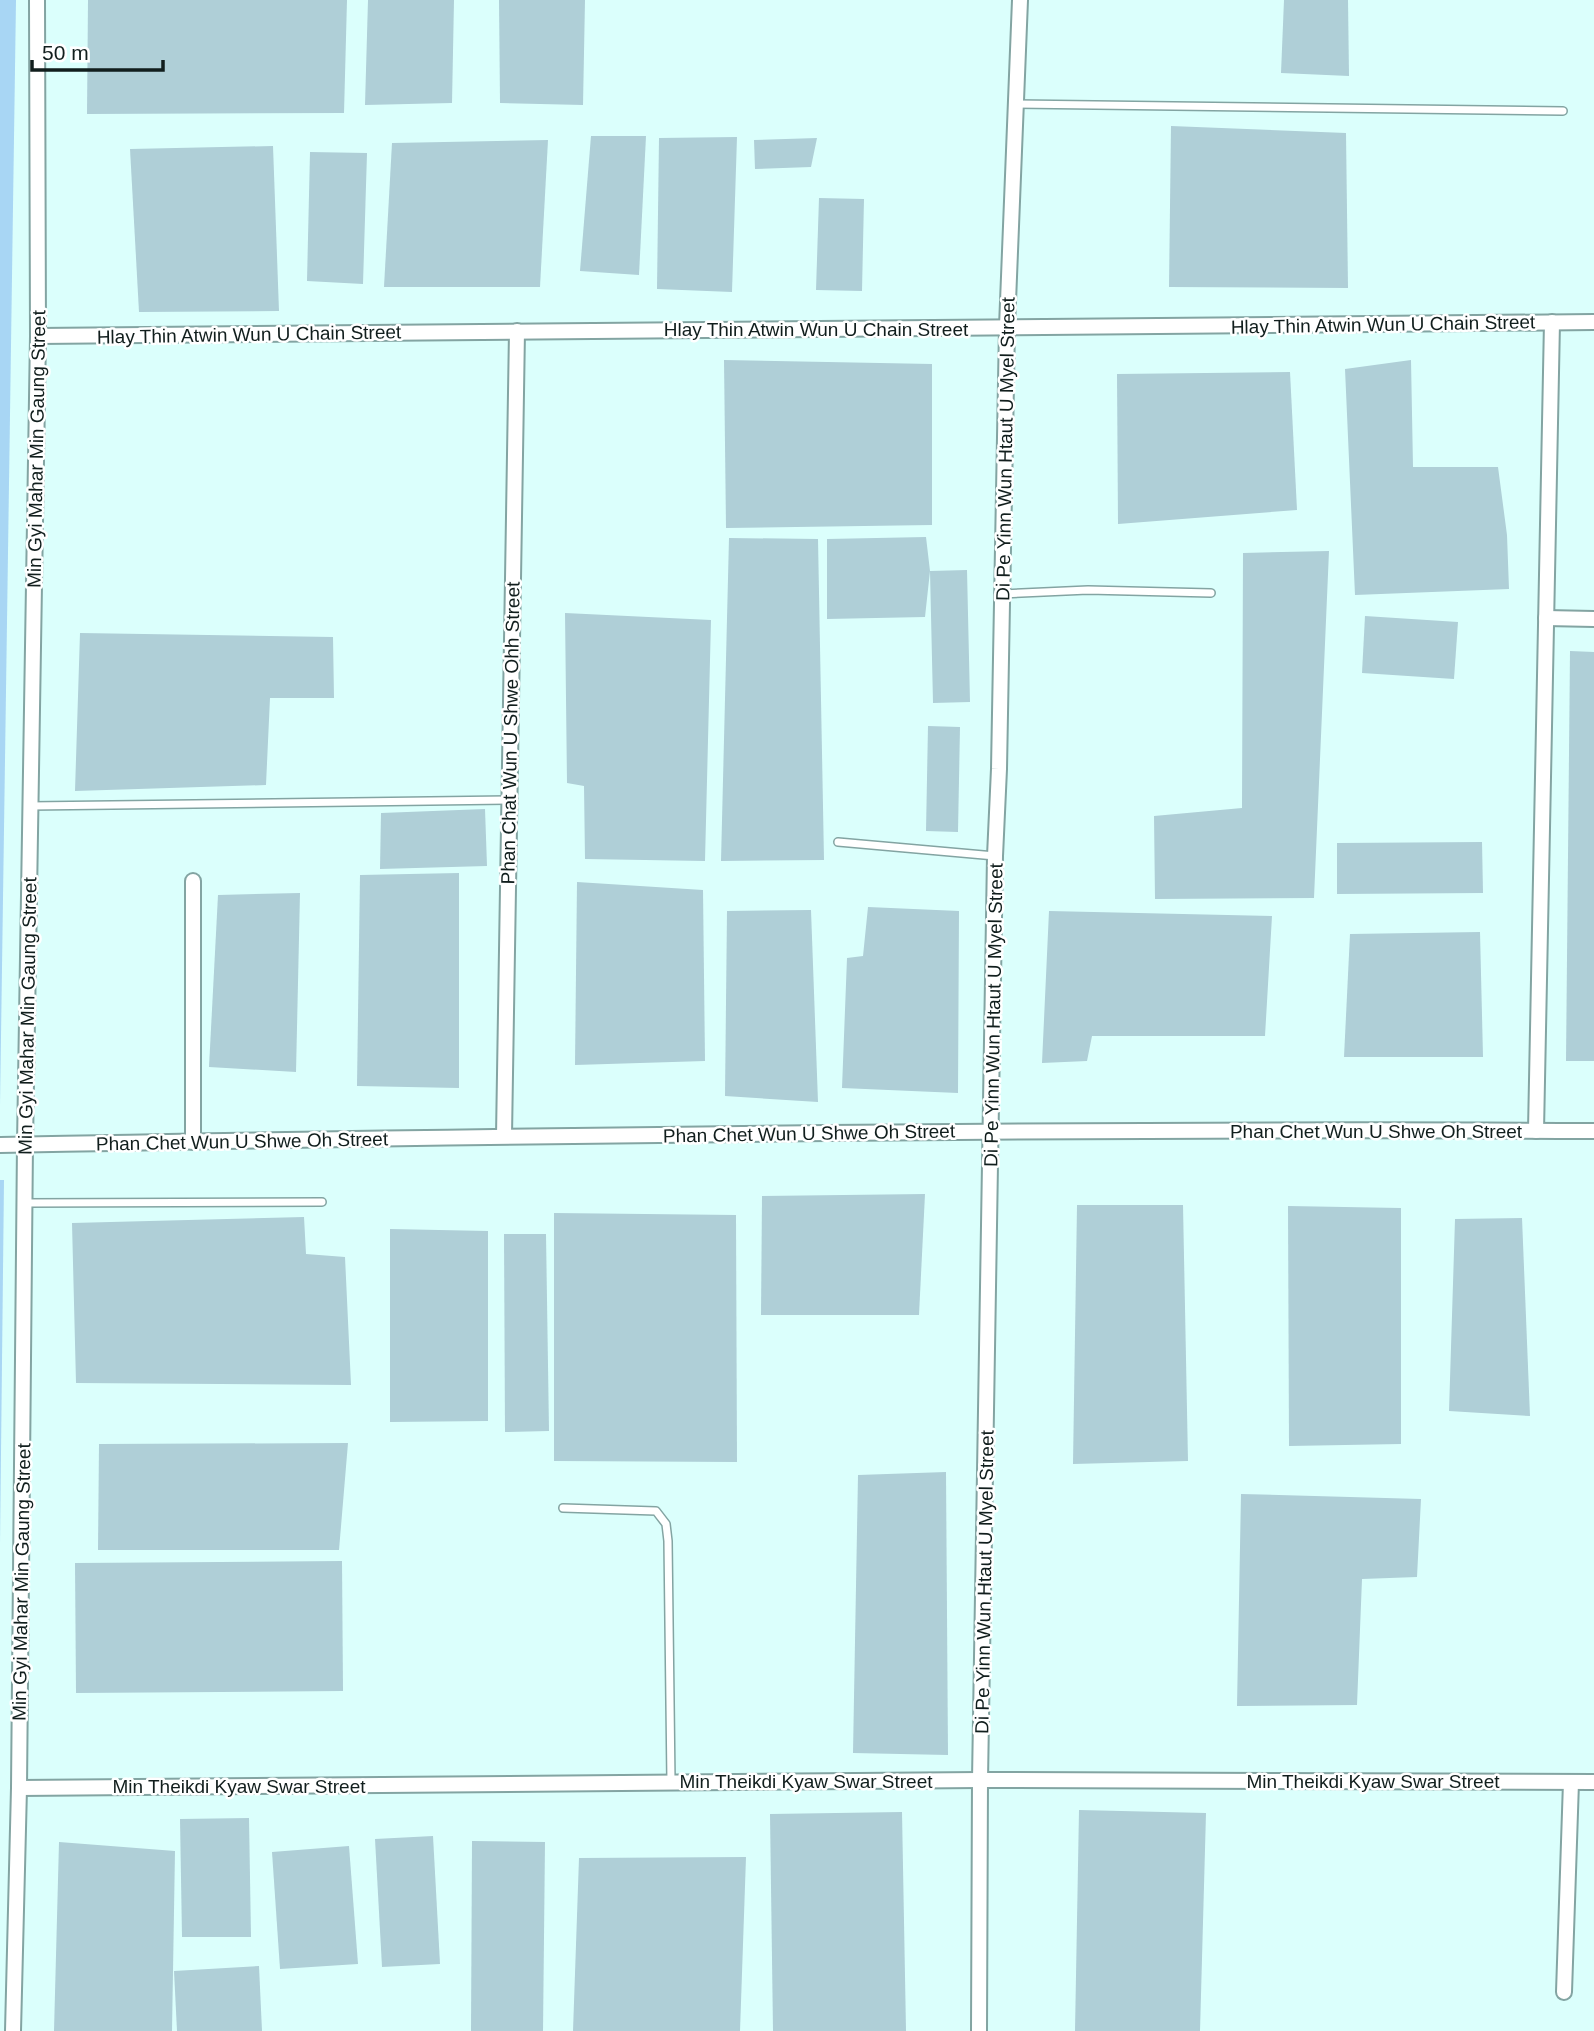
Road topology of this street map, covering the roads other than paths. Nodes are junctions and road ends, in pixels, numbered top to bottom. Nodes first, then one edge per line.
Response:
1 (37, 0) edge
2 (1020, 0) edge
3 (1016, 104) junction
4 (1563, 111) dead end
5 (1552, 322) junction
6 (1594, 322) edge
7 (1007, 327) junction
8 (517, 331) junction
9 (38, 336) junction
10 (1211, 593) dead end
11 (1002, 594) junction
12 (1546, 618) junction
13 (1594, 619) edge
14 (508, 800) junction
15 (30, 806) junction
16 (838, 842) dead end
17 (995, 856) junction
18 (193, 881) dead end
19 (992, 1131) junction
20 (1536, 1131) junction
21 (1594, 1131) edge
22 (504, 1136) junction
23 (193, 1142) junction
24 (25, 1144) junction
25 (0, 1145) edge
26 (322, 1202) dead end
27 (25, 1203) junction
28 (563, 1507) dead end
29 (980, 1780) junction
30 (671, 1782) junction
31 (1571, 1782) junction
32 (1594, 1782) edge
33 (19, 1788) junction
34 (1564, 1992) dead end
35 (13, 2031) edge
36 (979, 2031) edge

1 - 9 street, Min Gyi Mahar Min Gaung Street
2 - 3 street, Di Pe Yinn Wun Htaut U Myel Street
3 - 4 lane
3 - 7 street, Di Pe Yinn Wun Htaut U Myel Street
5 - 6 street, Hlay Thin Atwin Wun U Chain Street
5 - 7 street, Hlay Thin Atwin Wun U Chain Street
5 - 12 street
7 - 8 street, Hlay Thin Atwin Wun U Chain Street
7 - 11 street, Di Pe Yinn Wun Htaut U Myel Street
8 - 9 street, Hlay Thin Atwin Wun U Chain Street
8 - 14 street, Phan Chat Wun U Shwe Ohh Street
9 - 15 street, Min Gyi Mahar Min Gaung Street
10 - 11 lane
11 - 17 street, Di Pe Yinn Wun Htaut U Myel Street
12 - 13 street
12 - 20 street
14 - 15 lane
14 - 22 street, Phan Chat Wun U Shwe Ohh Street
15 - 24 street, Min Gyi Mahar Min Gaung Street
16 - 17 lane
17 - 19 street, Di Pe Yinn Wun Htaut U Myel Street
18 - 23 street
19 - 20 street, Phan Chet Wun U Shwe Oh Street
19 - 22 street, Phan Chet Wun U Shwe Oh Street
19 - 29 street, Di Pe Yinn Wun Htaut U Myel Street
20 - 21 street, Phan Chet Wun U Shwe Oh Street
22 - 23 street, Phan Chet Wun U Shwe Oh Street
23 - 24 street, Phan Chet Wun U Shwe Oh Street
24 - 25 street, Phan Chet Wun U Shwe Oh Street
24 - 27 street, Min Gyi Mahar Min Gaung Street
26 - 27 lane
27 - 33 street, Min Gyi Mahar Min Gaung Street
28 - 30 lane
29 - 30 street, Min Theikdi Kyaw Swar Street
29 - 31 street, Min Theikdi Kyaw Swar Street
29 - 36 street, Di Pe Yinn Wun Htaut U Myel Street
30 - 33 street, Min Theikdi Kyaw Swar Street
31 - 32 street, Min Theikdi Kyaw Swar Street
31 - 34 street
33 - 35 street, Min Gyi Mahar Min Gaung Street

